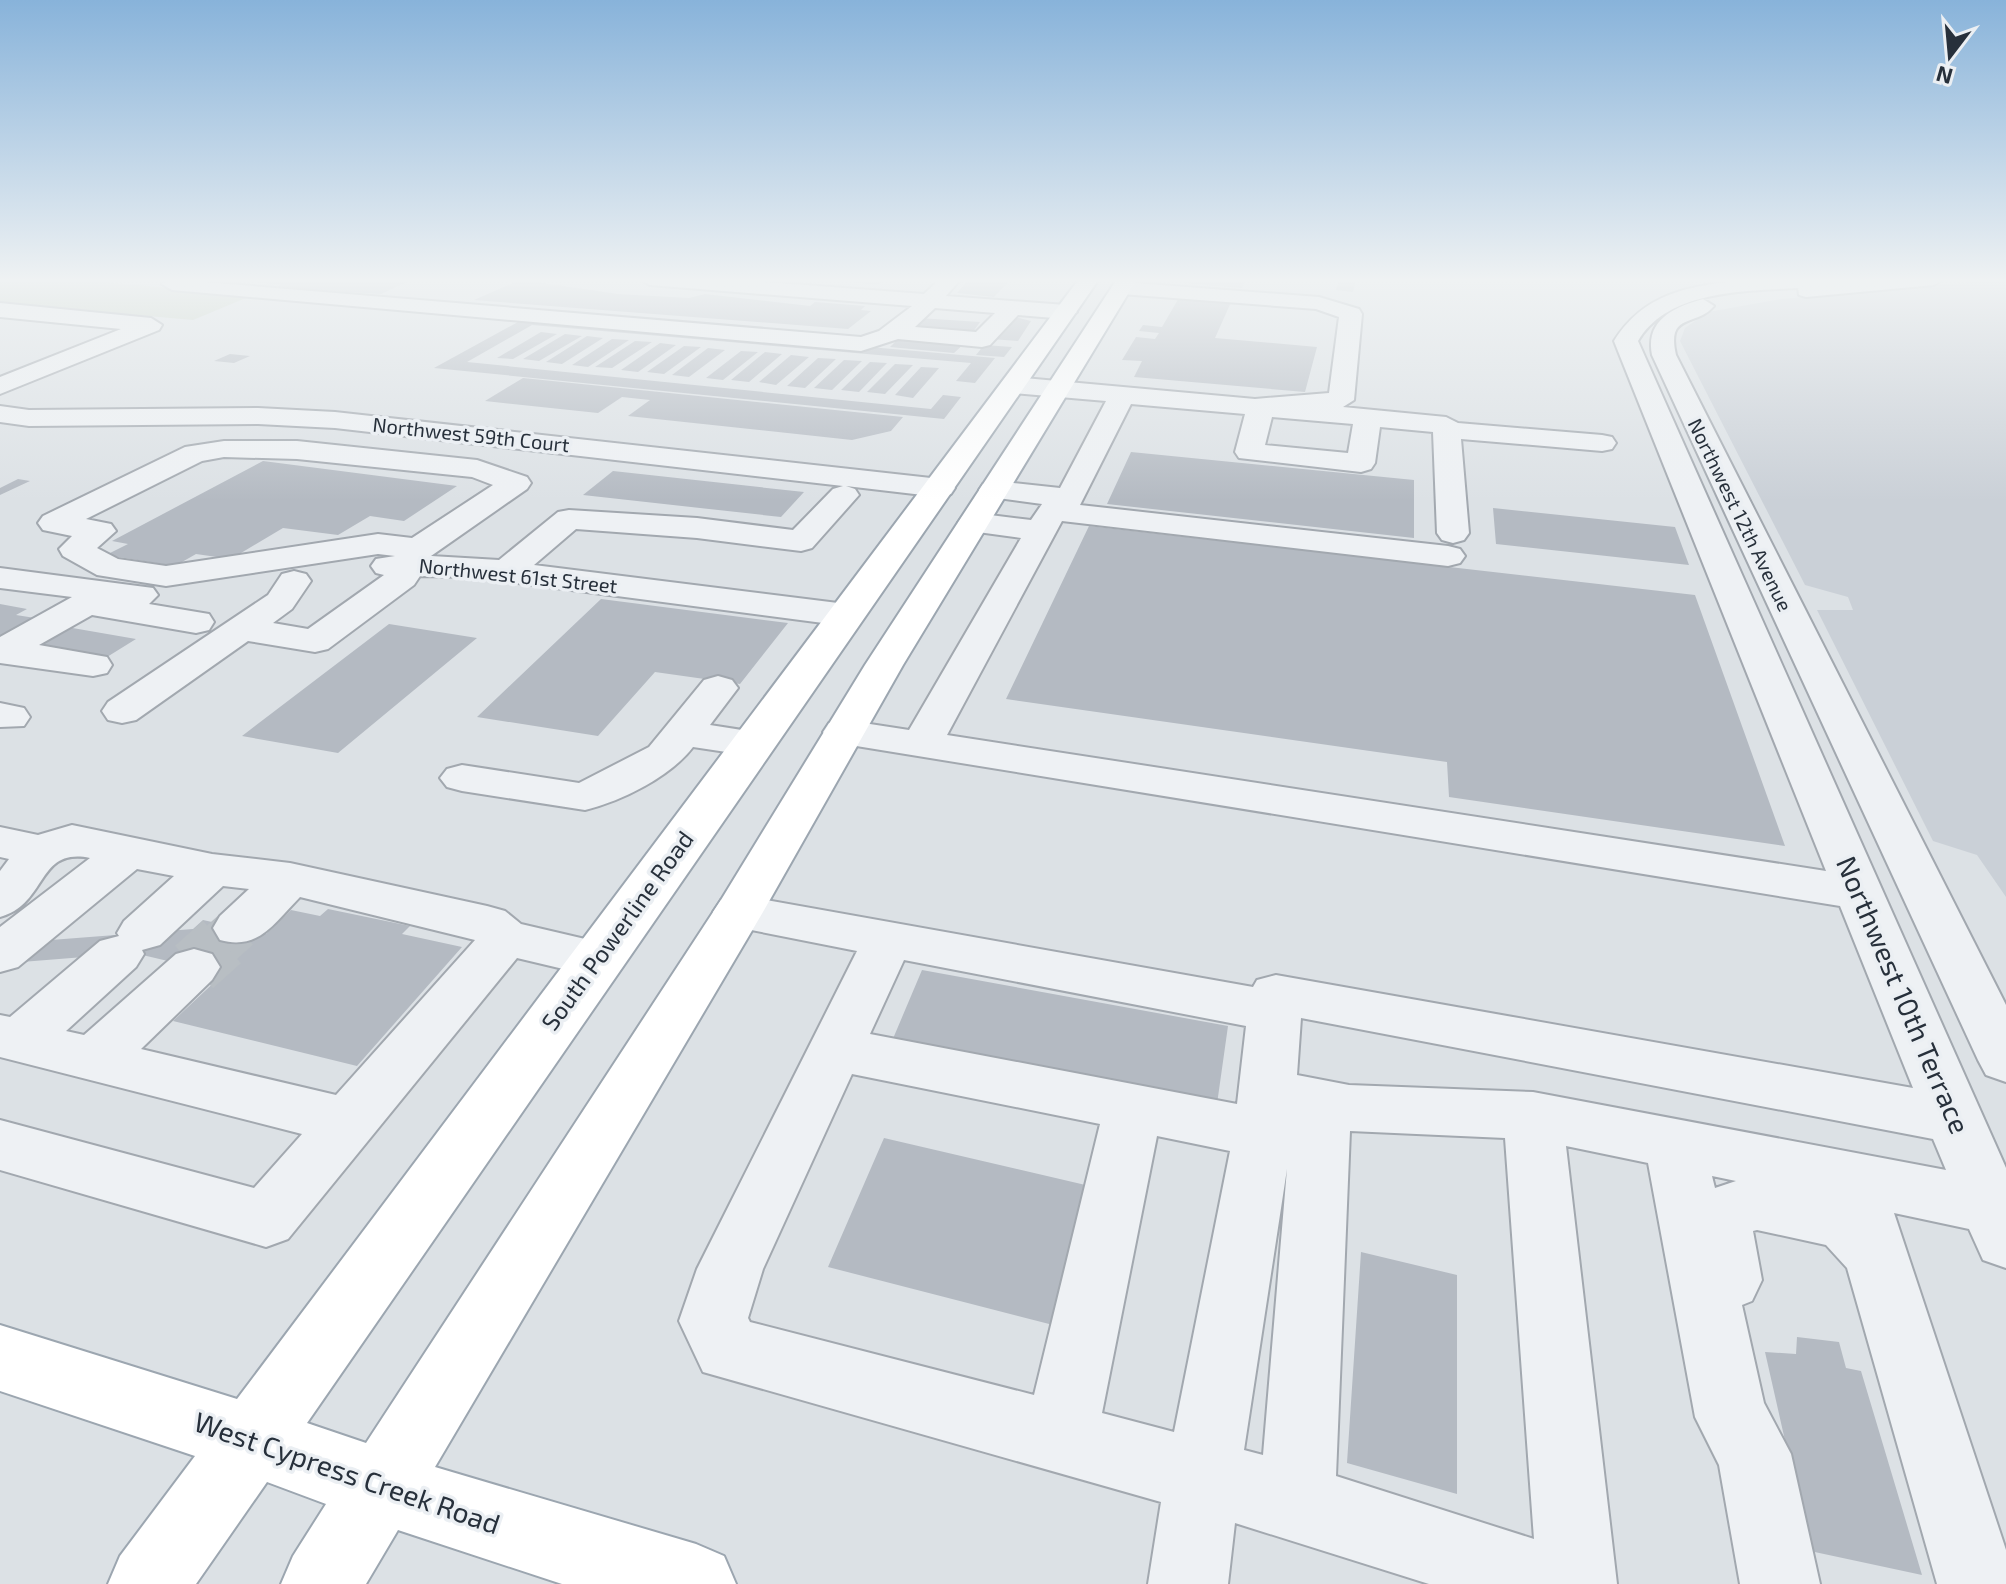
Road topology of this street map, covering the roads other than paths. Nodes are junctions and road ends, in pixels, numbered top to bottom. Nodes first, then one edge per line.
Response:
1 (78, 353) edge
2 (1036, 353) edge
3 (1080, 353) edge
4 (1346, 353) edge
5 (1630, 353) edge
6 (1666, 353) edge
7 (7, 380) edge
8 (1013, 385) junction
9 (1110, 386) junction
10 (1643, 387) junction
11 (1058, 389) junction
12 (1678, 389) junction
13 (1261, 406) junction
14 (0, 414) edge
15 (1368, 416) junction
16 (29, 418) junction
17 (0, 430) edge
18 (1446, 430) junction
19 (1602, 443) dead end
20 (940, 488) junction
21 (844, 495) dead end
22 (988, 500) junction
23 (1040, 531) junction
24 (413, 557) junction
25 (505, 572) junction
26 (0, 578) edge
27 (294, 581) junction
28 (96, 598) junction
29 (846, 615) junction
30 (196, 622) dead end
31 (241, 629) junction
32 (2, 652) edge
33 (810, 663) junction
34 (93, 665) dead end
35 (718, 688) dead end
36 (122, 711) dead end
37 (844, 732) junction
38 (682, 733) junction
39 (753, 743) junction
40 (921, 744) junction
41 (1801, 749) joint
42 (462, 778) dead end
43 (20, 846) edge
44 (128, 852) junction
45 (1913, 868) junction
46 (212, 869) junction
47 (1854, 876) junction
48 (290, 879) junction
49 (0, 901) edge
50 (738, 912) junction
51 (238, 928) tunnel mouth
52 (505, 938) junction
53 (888, 939) junction
54 (0, 954) edge
55 (597, 959) junction
56 (194, 967) tunnel mouth
57 (1274, 1011) junction
58 (9, 1038) edge
59 (835, 1049) junction
60 (94, 1059) junction
61 (2006, 1060) edge
62 (1133, 1107) junction
63 (1284, 1109) junction
64 (1533, 1116) junction
65 (1955, 1119) junction
66 (348, 1122) junction
67 (1675, 1144) junction
68 (0, 1145) edge
69 (1852, 1179) junction
70 (1998, 1223) edge
71 (1874, 1253) junction
72 (0, 1358) edge
73 (1061, 1436) junction
74 (252, 1440) junction
75 (1754, 1454) junction
76 (1202, 1478) junction
77 (381, 1487) junction
78 (1297, 1502) junction
79 (148, 1584) edge
80 (321, 1584) edge
81 (696, 1584) edge
82 (1188, 1584) edge
83 (1550, 1584) edge
84 (1577, 1584) edge
85 (1780, 1584) edge
86 (1977, 1584) edge

1 - 7 street
2 - 8 main road, South Powerline Road
3 - 11 main road
4 - 13 street
5 - 10 street, Northwest 12th Avenue
6 - 12 street, Northwest 12th Avenue
8 - 11 street
8 - 20 main road, South Powerline Road
9 - 11 street
9 - 13 street
9 - 22 street
10 - 12 street
10 - 41 street, Northwest 12th Avenue
11 - 22 main road
12 - 45 street, Northwest 12th Avenue
13 - 15 street
13 - 15 street
14 - 16 street, Northwest 59th Court
15 - 18 street
16 - 17 street
16 - 20 street, Northwest 59th Court
18 - 19 street
18 - 23 street
20 - 22 main road
20 - 22 main road
20 - 29 main road, South Powerline Road
21 - 25 street
22 - 23 street
22 - 37 main road
23 - 40 street
24 - 24 street
24 - 25 street, Northwest 61st Street
24 - 27 street, Northwest 61st Street
24 - 31 street
25 - 29 street, Northwest 61st Street
26 - 28 street, Northwest 61st Street
27 - 28 street, Northwest 61st Street
27 - 31 street
28 - 30 street
28 - 32 street
29 - 33 main road, South Powerline Road
31 - 36 street
32 - 34 street
33 - 37 main road
33 - 39 main road, South Powerline Road
35 - 38 street
37 - 40 street
37 - 50 main road
38 - 39 street
38 - 42 street
39 - 55 main road, South Powerline Road
40 - 47 street
41 - 47 street, Northwest 10th Terrace
43 - 44 street
43 - 49 street
44 - 46 street
44 - 54 street
45 - 47 street
45 - 61 street
46 - 48 street
46 - 58 street
47 - 65 street, Northwest 10th Terrace
48 - 51 street
48 - 52 street
50 - 53 street
50 - 77 main road
52 - 55 street
52 - 66 street
53 - 57 street
53 - 59 street
55 - 74 main road, South Powerline Road
56 - 60 street
57 - 63 street
57 - 65 street
58 - 60 street
59 - 62 street
59 - 73 street
60 - 66 street
62 - 63 street
62 - 73 street
63 - 64 street
63 - 76 street
63 - 78 street
64 - 67 street
64 - 84 street
65 - 70 street, Northwest 10th Terrace
66 - 68 street
67 - 69 street
67 - 75 street
69 - 70 street
69 - 71 street
71 - 75 street
71 - 86 street
72 - 74 main road, West Cypress Creek Road
73 - 76 street
74 - 77 main road, West Cypress Creek Road
74 - 79 main road, South Powerline Road
75 - 85 street
76 - 78 street
76 - 82 street
77 - 80 main road
77 - 81 main road, West Cypress Creek Road
78 - 83 street

